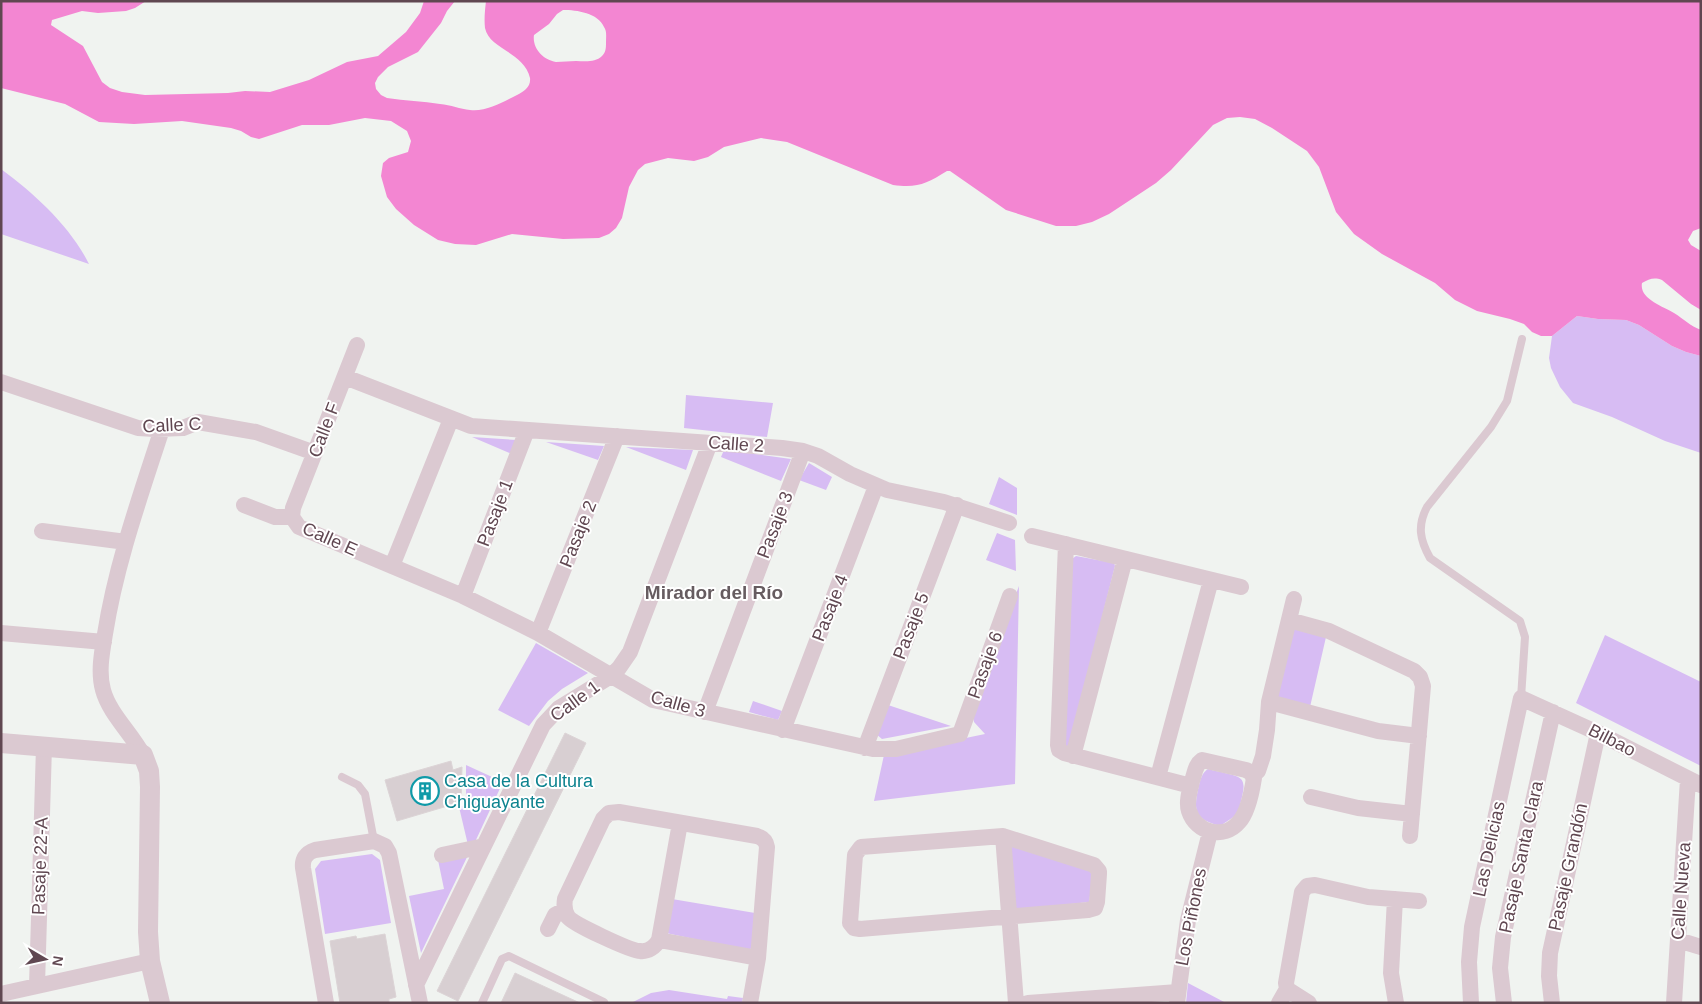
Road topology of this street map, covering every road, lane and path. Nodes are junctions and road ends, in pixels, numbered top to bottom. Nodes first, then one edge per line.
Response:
1 (1522, 339) dead end
2 (357, 344) dead end
3 (344, 377) junction
4 (1, 382) edge
5 (451, 419) junction
6 (162, 429) junction
7 (527, 430) junction
8 (617, 436) junction
9 (710, 443) junction
10 (803, 451) junction
11 (315, 453) junction
12 (876, 486) junction
13 (244, 505) dead end
14 (956, 505) junction
15 (292, 517) junction
16 (1009, 523) dead end
17 (42, 531) dead end
18 (1032, 536) dead end
19 (126, 542) junction
20 (1066, 544) junction
21 (1125, 559) junction
22 (392, 566) junction
23 (1211, 580) junction
24 (1241, 587) dead end
25 (463, 596) junction
26 (1010, 596) dead end
27 (1294, 599) dead end
28 (1289, 620) junction
29 (1, 633) edge
30 (538, 633) junction
31 (104, 642) junction
32 (611, 676) junction
33 (1521, 698) junction
34 (1269, 702) junction
35 (705, 712) junction
36 (1553, 712) junction
37 (783, 730) junction
38 (1598, 733) junction
39 (960, 734) joint
40 (1418, 736) junction
41 (1, 743) edge
42 (44, 746) junction
43 (865, 748) junction
44 (143, 755) junction
45 (1073, 756) junction
46 (1252, 774) junction
47 (1158, 777) junction
48 (342, 778) dead end
49 (1694, 782) edge
50 (1191, 786) junction
51 (1311, 796) dead end
52 (1412, 814) junction
53 (680, 822) junction
54 (1210, 832) junction
55 (1003, 836) junction
56 (1410, 836) dead end
57 (374, 841) junction
58 (484, 846) junction
59 (442, 855) dead end
60 (1395, 899) junction
61 (1419, 900) dead end
62 (565, 910) junction
63 (1009, 917) junction
64 (548, 929) dead end
65 (659, 940) junction
66 (1678, 940) junction
67 (1701, 946) edge
68 (758, 958) junction
69 (150, 961) junction
70 (416, 985) junction
71 (37, 986) junction
72 (1, 994) edge
73 (1283, 996) edge
74 (1178, 997) edge
75 (604, 1002) edge
76 (1391, 1002) edge
77 (160, 1003) edge
78 (326, 1003) edge
79 (420, 1003) edge
80 (482, 1003) edge
81 (750, 1003) edge
82 (1016, 1003) edge
83 (1028, 1003) edge
84 (1309, 1003) edge
85 (1471, 1003) edge
86 (1504, 1003) edge
87 (1552, 1003) edge
88 (1674, 1003) edge

1 - 33 lane
2 - 3 street, Calle F
3 - 5 street
3 - 11 street, Calle F
4 - 6 street, Calle C
5 - 7 street, Calle 2
5 - 22 street
6 - 11 street, Calle C
6 - 19 street
7 - 8 street, Calle 2
7 - 25 street, Pasaje 1
8 - 9 street, Calle 2
8 - 30 street, Pasaje 2
9 - 10 street, Calle 2
9 - 32 street, Calle 1
10 - 12 street, Calle 2
10 - 35 street, Pasaje 3
11 - 15 street, Calle F
12 - 14 street, Calle 2
12 - 37 street, Pasaje 4
13 - 15 street, Calle E
14 - 16 street, Calle 2
14 - 43 street, Pasaje 5
15 - 22 street, Calle E
17 - 19 street
18 - 20 street
19 - 31 street
20 - 21 street
20 - 45 street
21 - 23 street
21 - 45 street
22 - 25 street, Calle 3
23 - 24 street
23 - 47 street
25 - 30 street, Calle 3
26 - 39 street, Pasaje 6
27 - 28 street
28 - 34 street
28 - 40 street
29 - 31 street
30 - 32 street, Calle 3
31 - 44 street
32 - 35 street, Calle 3
32 - 58 street, Calle 1
33 - 36 street, Bilbao
33 - 85 street, Las Delicias
34 - 40 street
34 - 46 street
35 - 37 street, Calle 3
36 - 38 street, Bilbao
36 - 86 street, Pasaje Santa Clara
37 - 43 street, Calle 3
38 - 49 street, Bilbao
38 - 87 street, Pasaje Grandón
39 - 43 street, Calle 3
40 - 52 street
41 - 42 street
42 - 44 street
42 - 71 street, Pasaje 22-A
44 - 69 street
45 - 47 street
46 - 50 street
46 - 54 street
47 - 50 street
48 - 57 lane
49 - 66 street, Calle Nueva
50 - 54 street
51 - 52 street
52 - 56 street
53 - 62 street
53 - 65 street
53 - 68 street
54 - 74 street, Los Piñones
55 - 63 street
55 - 63 street
55 - 63 street
57 - 70 street
57 - 78 street
58 - 59 street
58 - 70 street, Calle 1
60 - 61 street
60 - 73 street
60 - 76 street
62 - 64 street
62 - 65 street
63 - 82 street
65 - 68 street
66 - 67 street
66 - 88 street, Calle Nueva
68 - 81 street
69 - 71 street
69 - 77 street
70 - 79 street
71 - 72 street
73 - 84 street
74 - 83 street
75 - 80 lane

